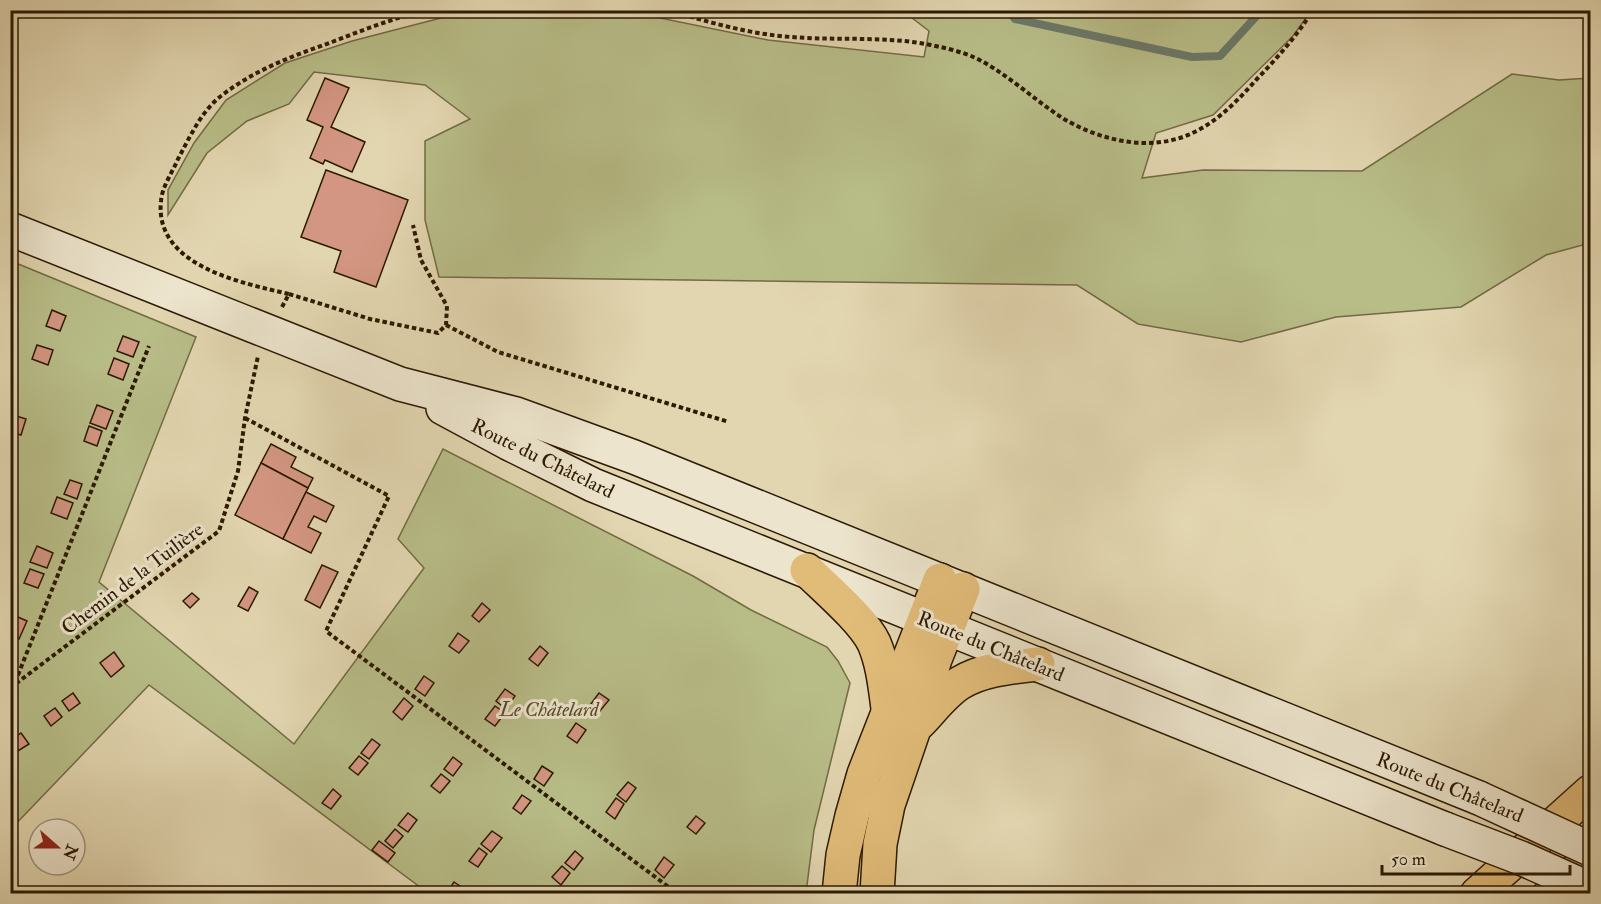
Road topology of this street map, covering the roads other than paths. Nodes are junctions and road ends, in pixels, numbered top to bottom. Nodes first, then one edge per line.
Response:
1 (10, 229) edge
2 (400, 384) junction
3 (807, 570) junction
4 (951, 585) junction
5 (936, 623) junction
6 (1038, 664) junction
7 (902, 719) junction
8 (1590, 792) edge
9 (1590, 849) edge
10 (1590, 858) edge
11 (1590, 869) edge
12 (1590, 890) edge
13 (838, 894) edge
14 (877, 894) edge
15 (1477, 894) edge
16 (1550, 894) edge
17 (1570, 894) edge

1 - 2 main road, Route du Châtelard
2 - 3 main road, Route du Châtelard
2 - 4 main road, Route du Châtelard
3 - 5 main road, Route du Châtelard
3 - 7 highway
4 - 5 highway
4 - 9 main road, Route du Châtelard, bridge
5 - 6 main road, Route du Châtelard
5 - 7 highway
6 - 7 highway
6 - 12 main road, Route du Châtelard, bridge
7 - 13 highway
7 - 14 highway
8 - 15 highway
10 - 16 highway
11 - 17 highway

